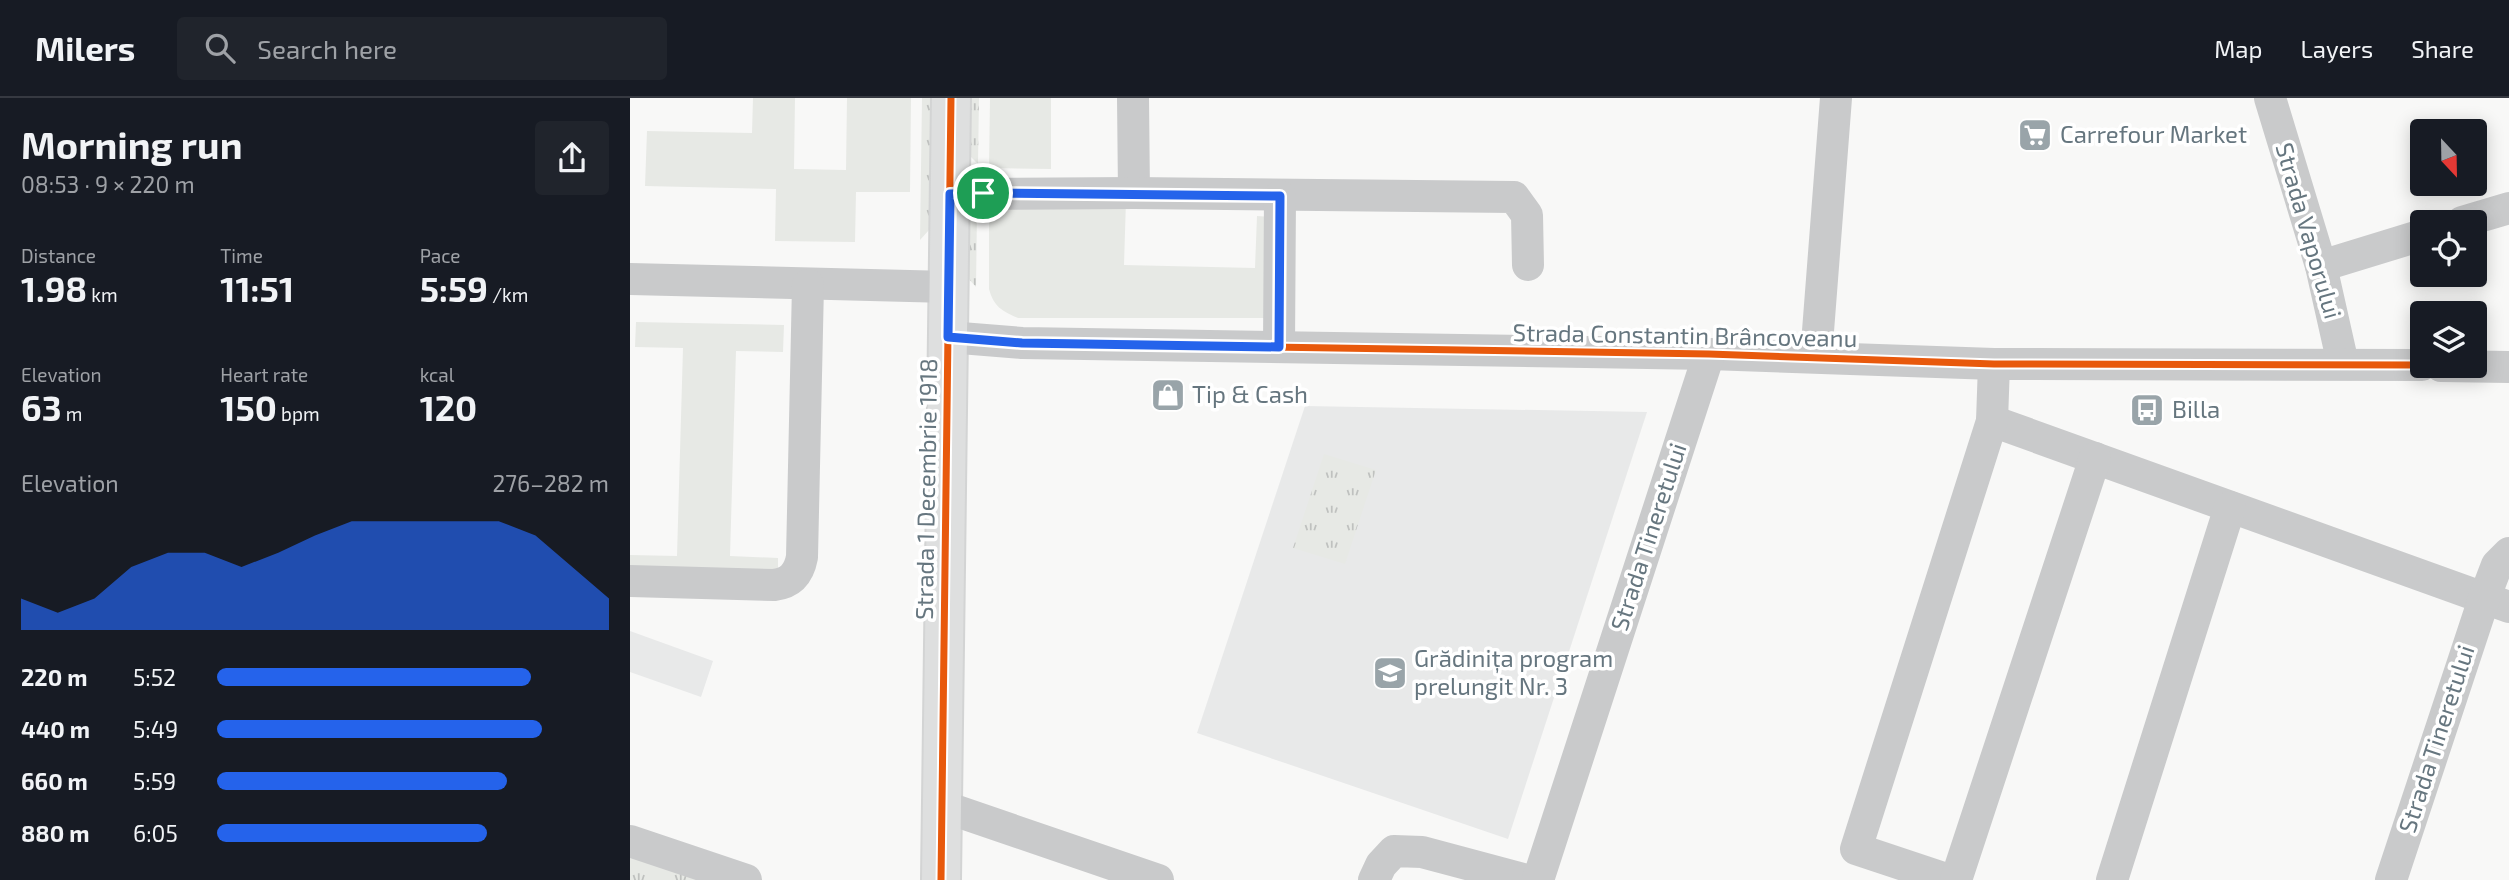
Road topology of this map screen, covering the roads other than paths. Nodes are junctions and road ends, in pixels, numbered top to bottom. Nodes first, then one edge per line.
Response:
1 (951, 98) edge
2 (1133, 98) edge
3 (1836, 98) edge
4 (2270, 98) edge
5 (1134, 193) junction
6 (950, 194) junction
7 (1280, 196) junction
8 (2509, 208) edge
9 (2487, 215) edge
10 (2410, 238) edge
11 (1528, 265) dead end
12 (2321, 266) junction
13 (630, 279) edge
14 (808, 285) junction
15 (949, 287) junction
16 (948, 337) junction
17 (1279, 347) junction
18 (1709, 354) junction
19 (1816, 357) junction
20 (1994, 364) junction
21 (2343, 364) junction
22 (2410, 365) edge
23 (2487, 367) edge
24 (2509, 367) edge
25 (1992, 421) junction
26 (2095, 458) junction
27 (2230, 507) junction
28 (2509, 553) edge
29 (630, 581) edge
30 (2497, 603) edge
31 (942, 806) junction
32 (630, 841) edge
33 (746, 880) edge
34 (941, 880) edge
35 (1158, 880) edge
36 (1374, 880) edge
37 (1527, 880) edge
38 (1538, 880) edge
39 (1949, 880) edge
40 (1956, 880) edge
41 (2112, 880) edge
42 (2391, 880) edge

1 - 6 main road, Strada 1 Decembrie 1918
2 - 5 street
3 - 19 street
4 - 12 street, Strada Vaporului
5 - 6 street
5 - 7 street
6 - 15 main road, Strada 1 Decembrie 1918
7 - 11 street
7 - 17 street
8 - 9 street
10 - 12 street
12 - 21 street, Strada Vaporului
13 - 14 street
14 - 15 street
14 - 29 street
15 - 16 main road, Strada 1 Decembrie 1918
16 - 17 street, Strada Constantin Brâncoveanu
16 - 31 main road, Strada 1 Decembrie 1918
17 - 18 street, Strada Constantin Brâncoveanu
18 - 19 street, Strada Constantin Brâncoveanu
18 - 38 street, Strada Tineretului
19 - 20 street, Strada Constantin Brâncoveanu
20 - 21 street, Strada Constantin Brâncoveanu
20 - 25 street
21 - 22 street, Strada Constantin Brâncoveanu
23 - 24 street
25 - 26 street
25 - 39 street
26 - 27 street
26 - 40 street
27 - 30 street
27 - 41 street
28 - 30 street, Strada Tineretului
30 - 42 street, Strada Tineretului
31 - 34 main road, Strada 1 Decembrie 1918
31 - 35 street
32 - 33 street
36 - 37 street

